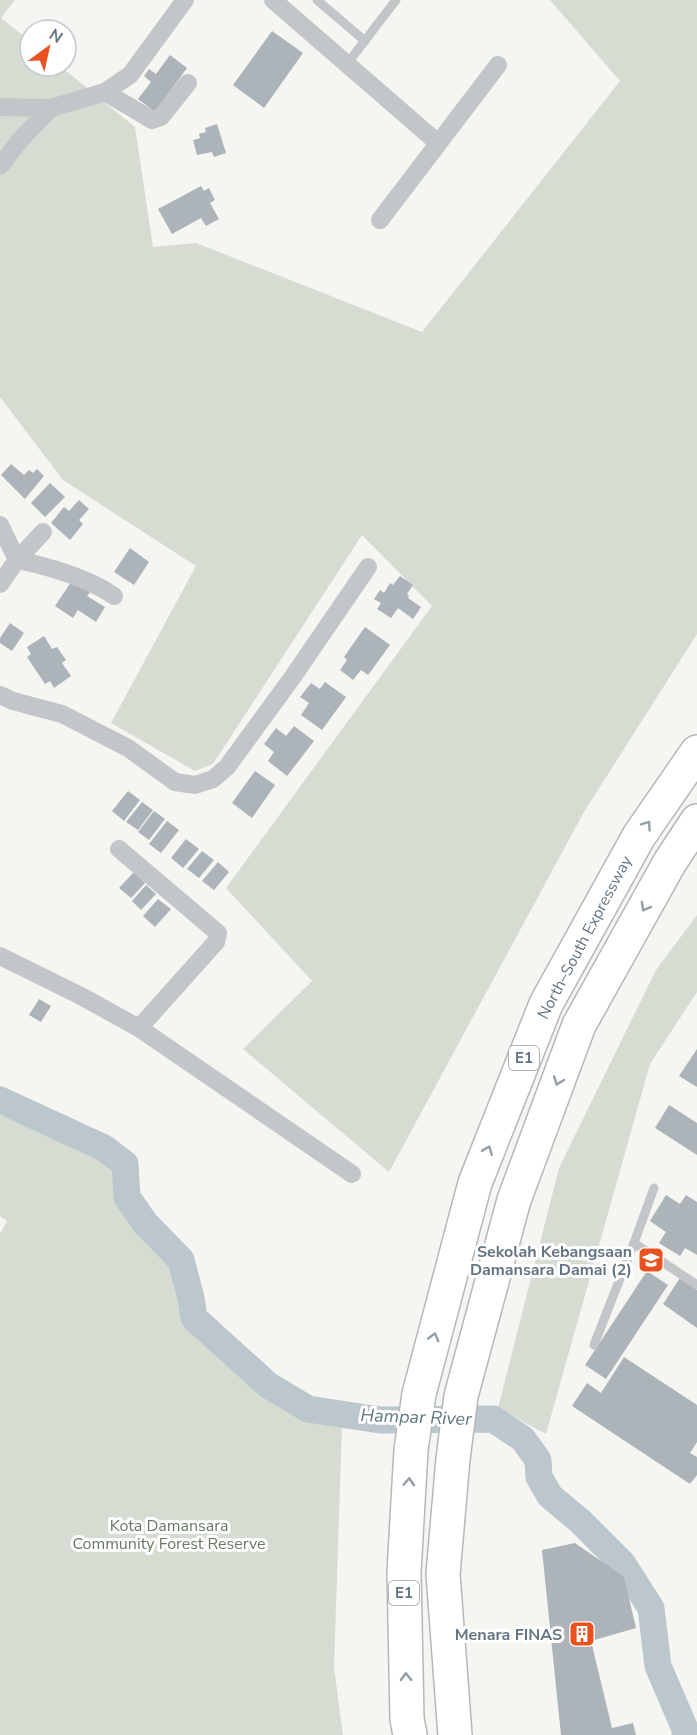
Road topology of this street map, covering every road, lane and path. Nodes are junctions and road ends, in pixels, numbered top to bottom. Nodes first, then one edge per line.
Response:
1 (184, 0) edge
2 (273, 0) edge
3 (317, 0) edge
4 (396, 0) edge
5 (365, 41) junction
6 (347, 64) junction
7 (498, 65) dead end
8 (189, 83) dead end
9 (105, 92) junction
10 (0, 107) edge
11 (51, 108) junction
12 (438, 143) junction
13 (0, 166) edge
14 (380, 220) dead end
15 (0, 525) edge
16 (43, 532) dead end
17 (17, 560) junction
18 (368, 567) dead end
19 (0, 584) edge
20 (114, 596) dead end
21 (0, 695) edge
22 (697, 752) edge
23 (697, 821) edge
24 (119, 849) dead end
25 (0, 956) edge
26 (139, 1028) junction
27 (352, 1174) dead end
28 (654, 1188) dead end
29 (634, 1243) junction
30 (697, 1285) edge
31 (594, 1345) dead end
32 (407, 1730) edge
33 (455, 1735) edge

1 - 9 street
2 - 6 street
3 - 5 lane
4 - 5 lane
5 - 6 lane
6 - 12 street
7 - 12 street
8 - 9 street
9 - 11 street
10 - 11 street
11 - 13 street
12 - 14 street
15 - 17 street
16 - 17 street
17 - 19 street
17 - 20 street
18 - 21 street
32 -> 22 highway, North–South Expressway / E1
23 -> 33 highway, E1
24 - 26 street
25 - 26 street
26 - 27 street
28 - 29 lane
29 - 30 lane
29 - 31 lane

